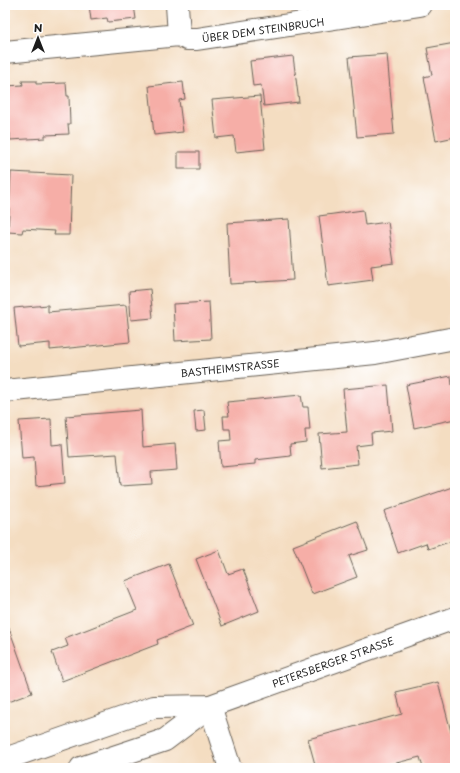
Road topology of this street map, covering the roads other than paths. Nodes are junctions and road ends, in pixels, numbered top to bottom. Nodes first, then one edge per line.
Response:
1 (176, 5) edge
2 (420, 5) edge
3 (341, 11) edge
4 (179, 34) junction
5 (5, 52) edge
6 (455, 338) edge
7 (5, 391) edge
8 (455, 618) edge
9 (210, 706) junction
10 (5, 760) edge
11 (229, 764) edge
12 (81, 768) edge

1 - 4 street
2 - 3 street, ÜBER DEM STEINBRUCH
3 - 4 street, ÜBER DEM STEINBRUCH
4 - 5 street, ÜBER DEM STEINBRUCH
6 - 7 street, BASTHEIMSTRASSE
8 - 9 street, PETERSBERGER STRASSE
9 - 10 street, PETERSBERGER STRASSE
9 - 11 street
9 - 12 street, PETERSBERGER STRASSE

